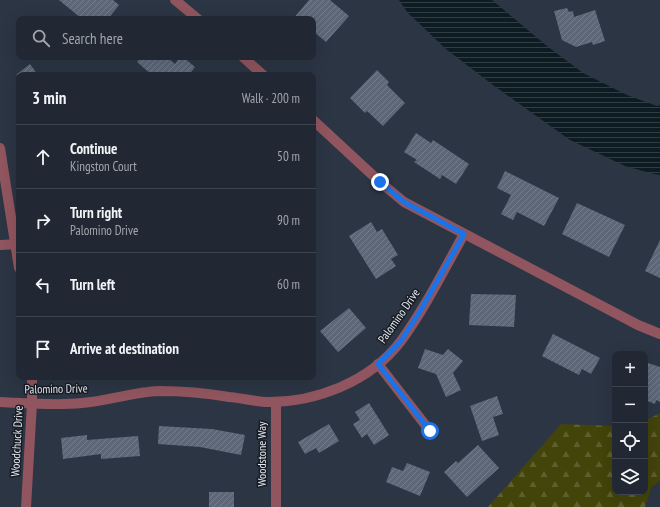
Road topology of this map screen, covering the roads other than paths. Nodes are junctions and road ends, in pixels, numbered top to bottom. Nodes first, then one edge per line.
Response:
1 (175, 0) edge
2 (194, 16) edge
3 (246, 60) edge
4 (260, 72) edge
5 (316, 123) edge
6 (0, 148) edge
7 (464, 234) junction
8 (16, 238) edge
9 (16, 244) edge
10 (0, 245) edge
11 (660, 334) edge
12 (378, 364) junction
13 (32, 380) edge
14 (0, 402) edge
15 (276, 402) junction
16 (32, 403) junction
17 (430, 431) dead end
18 (26, 507) edge
19 (276, 507) edge

1 - 2 street
3 - 4 street
5 - 7 street
6 - 8 street
7 - 11 street
7 - 12 street, Palomino Drive
9 - 10 street
12 - 15 street, Palomino Drive
12 - 17 street
13 - 16 street, Woodchuck Drive
14 - 16 street, Palomino Drive
15 - 16 street, Palomino Drive
15 - 19 street, Woodstone Way
16 - 18 street, Woodchuck Drive

